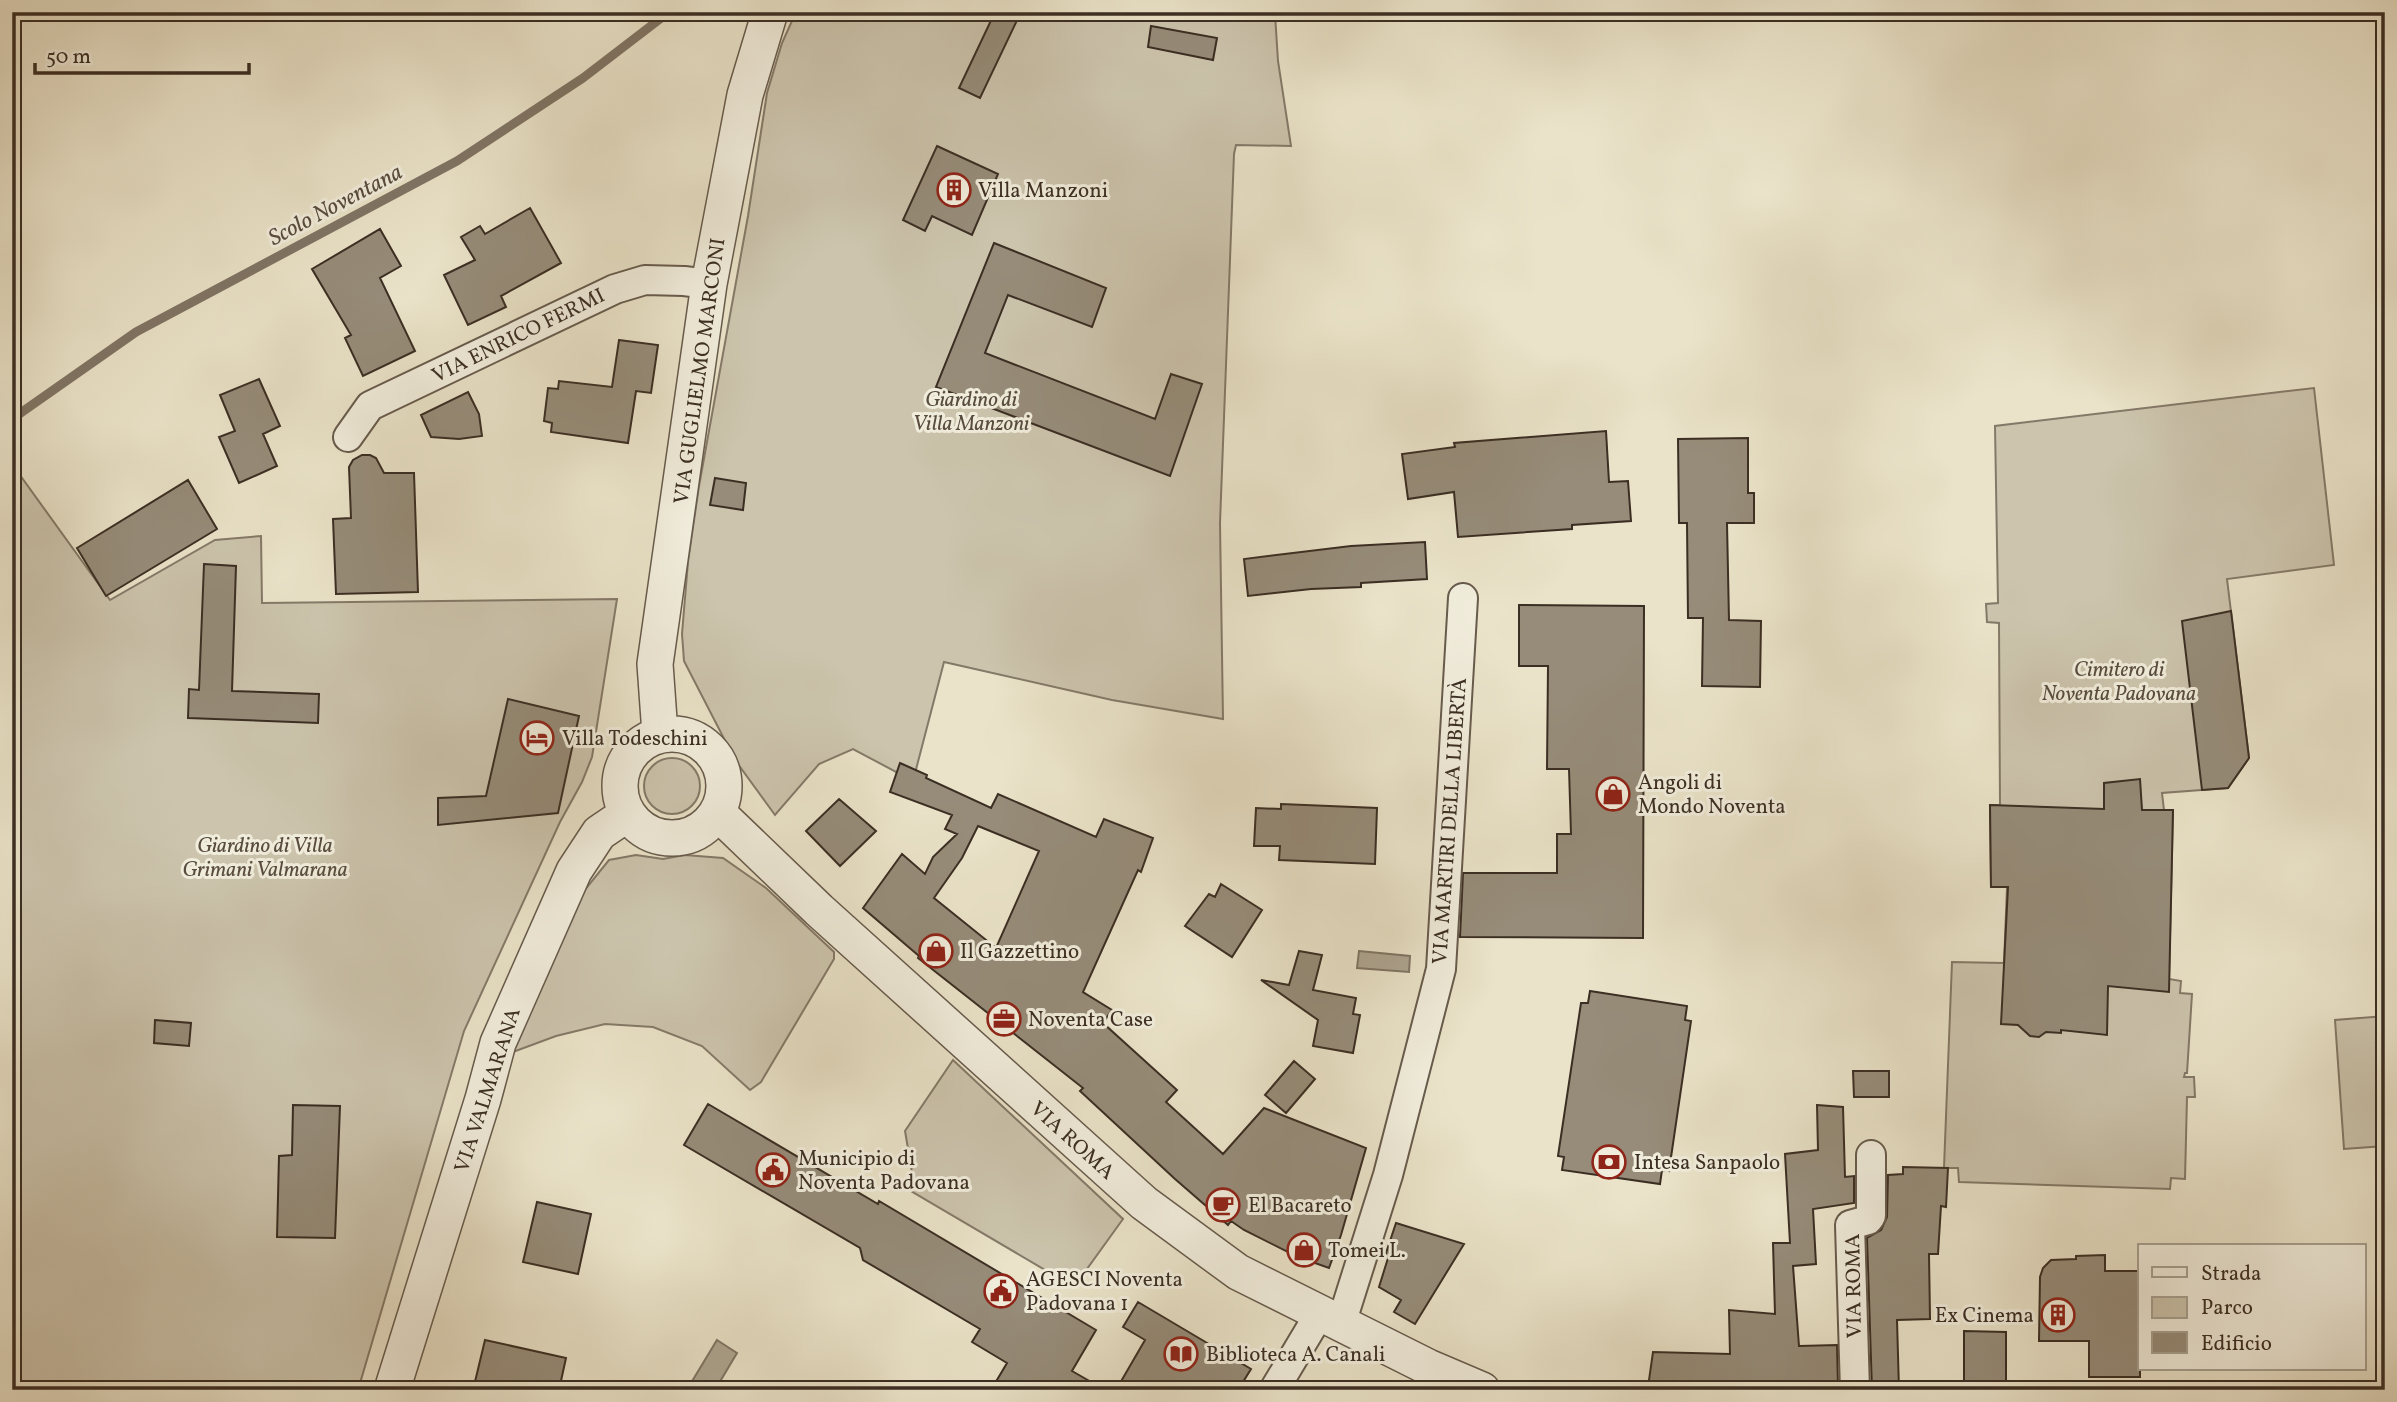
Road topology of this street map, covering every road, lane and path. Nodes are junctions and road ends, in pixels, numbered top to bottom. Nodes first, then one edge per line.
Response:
1 (770, 12) edge
2 (709, 284) junction
3 (348, 438) dead end
4 (1463, 598) dead end
5 (660, 734) junction
6 (718, 813) junction
7 (626, 814) junction
8 (1871, 1154) dead end
9 (1331, 1318) junction
10 (392, 1390) edge
11 (1274, 1390) edge
12 (1482, 1390) edge
13 (1855, 1390) edge

1 - 2 street, VIA GUGLIELMO MARCONI
2 - 3 street, VIA ENRICO FERMI
2 - 5 street, VIA GUGLIELMO MARCONI
4 - 9 street, VIA MARTIRI DELLA LIBERTÀ
5 - 6 street
5 - 7 street
6 - 7 street
6 - 9 street, VIA ROMA
7 - 10 street, VIA VALMARANA
8 - 13 street, VIA ROMA
9 - 11 street, VIA MARTIRI DELLA LIBERTÀ
9 - 12 street, VIA ROMA

